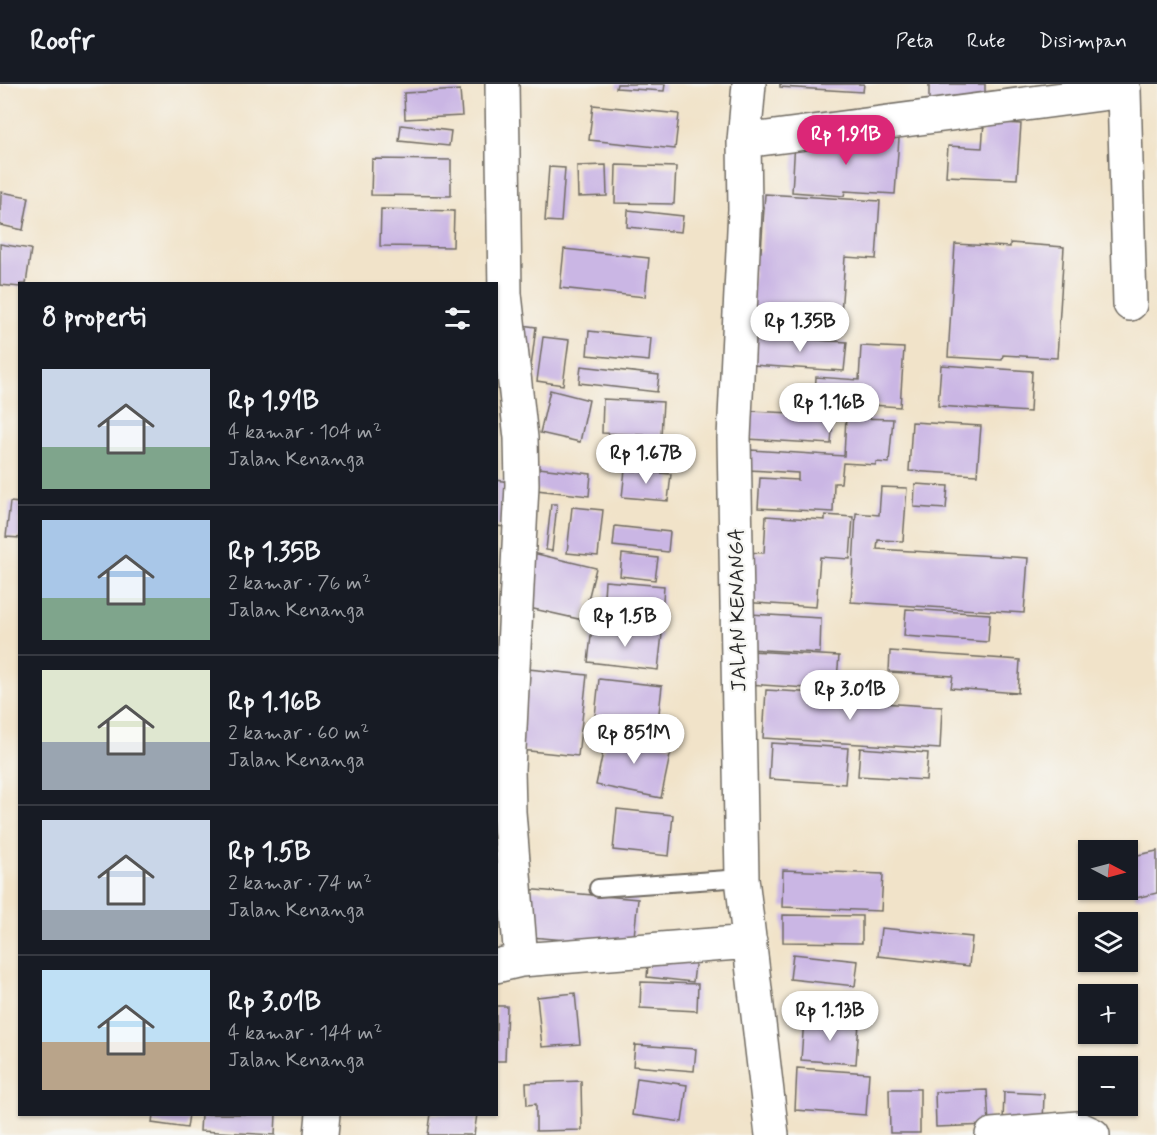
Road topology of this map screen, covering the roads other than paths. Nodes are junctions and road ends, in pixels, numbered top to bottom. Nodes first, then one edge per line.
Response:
1 (502, 84) edge
2 (749, 84) edge
3 (1123, 88) edge
4 (744, 141) junction
5 (1130, 304) dead end
6 (506, 404) edge
7 (742, 878) junction
8 (598, 888) dead end
9 (750, 942) junction
10 (509, 963) edge
11 (323, 1116) edge
12 (321, 1135) edge
13 (772, 1135) edge
14 (992, 1135) edge
15 (1093, 1135) edge

1 - 6 street
2 - 4 street, JALAN KENANGA
3 - 4 street
3 - 5 street
4 - 7 street, JALAN KENANGA
6 - 10 street
7 - 8 lane
7 - 9 street, JALAN KENANGA
9 - 10 street
9 - 13 street, JALAN KENANGA
11 - 12 street
14 - 15 street

